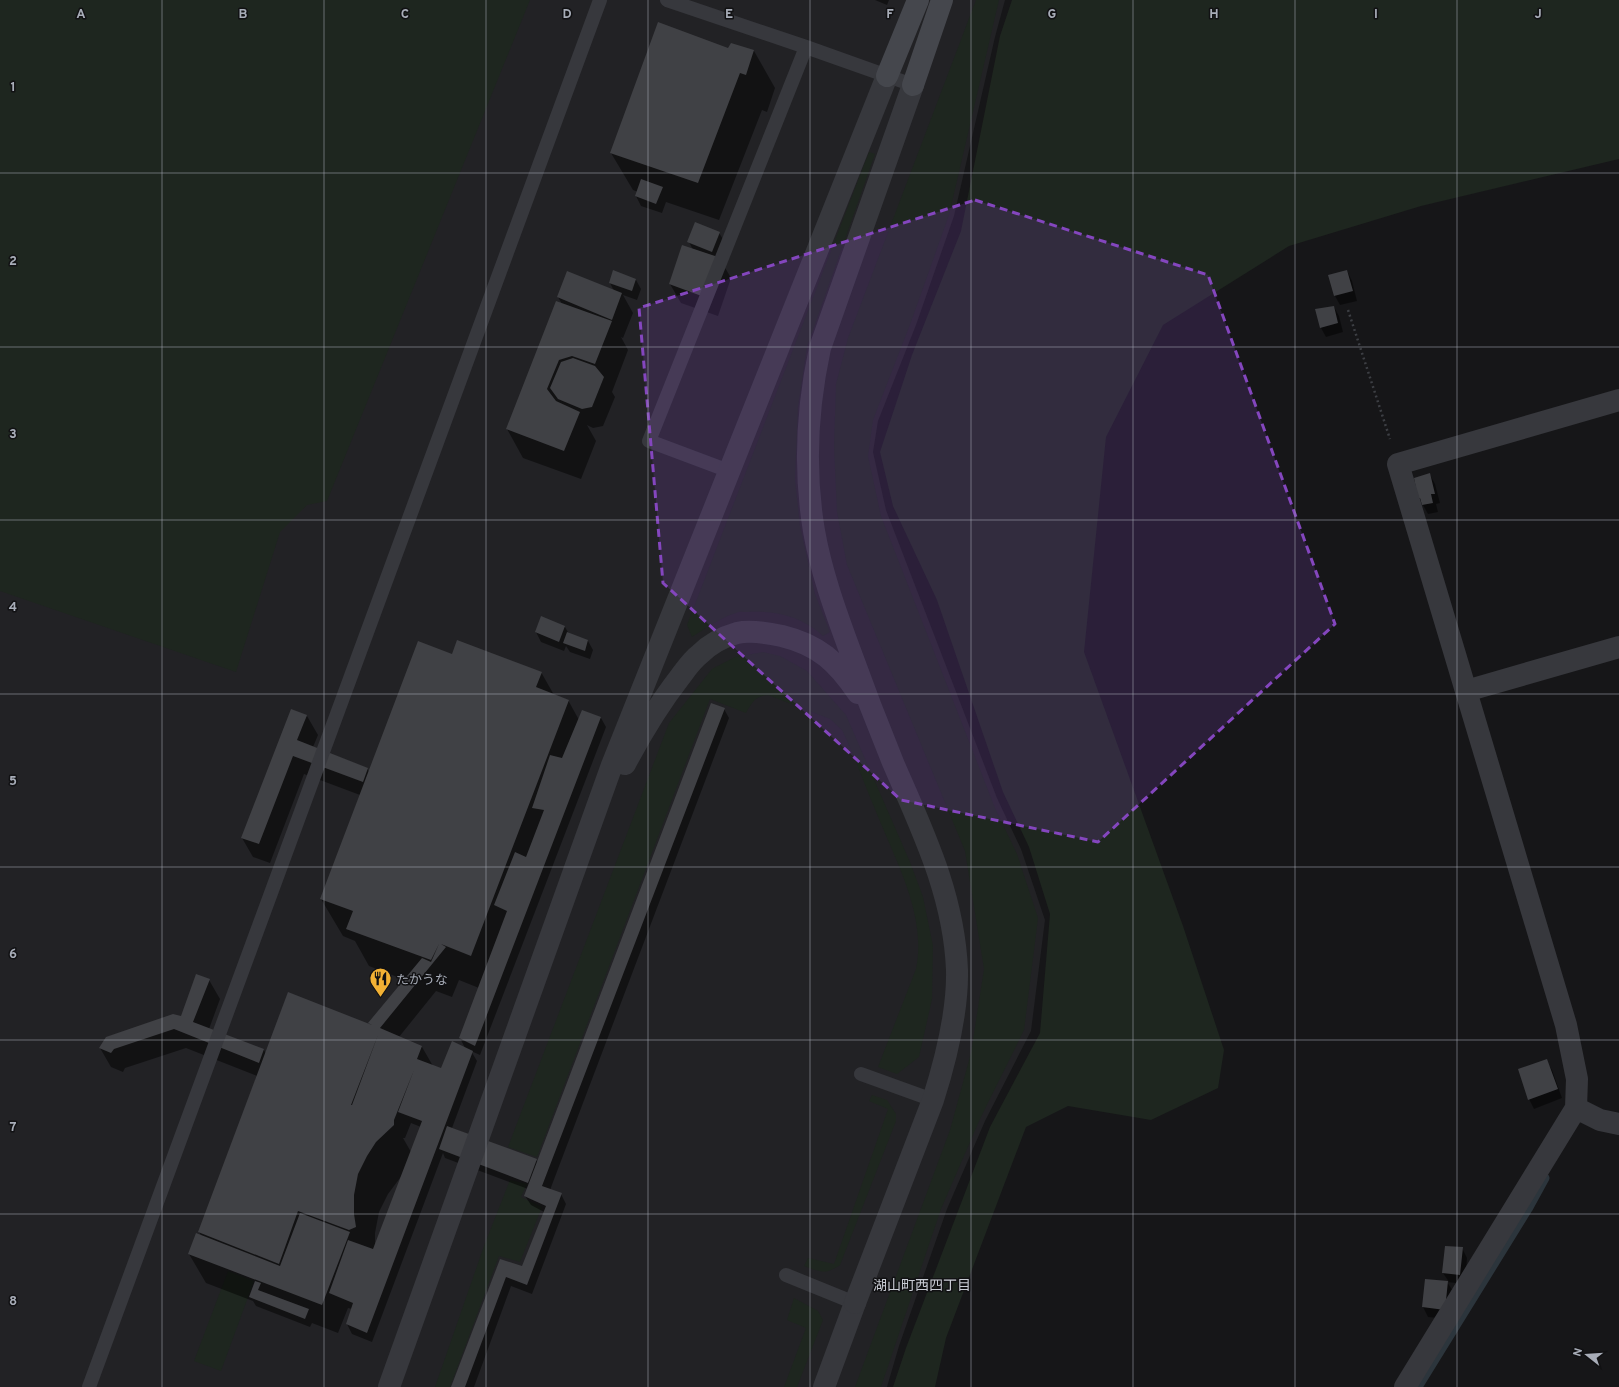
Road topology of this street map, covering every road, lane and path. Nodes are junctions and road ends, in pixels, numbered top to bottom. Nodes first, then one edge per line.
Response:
1 (600, 0) edge
2 (667, 0) edge
3 (918, 0) edge
4 (942, 0) edge
5 (806, 47) junction
6 (887, 76) junction
7 (913, 85) junction
8 (1348, 310) dead end
9 (1619, 400) edge
10 (1398, 464) junction
11 (729, 471) junction
12 (1619, 647) edge
13 (1466, 691) junction
14 (873, 715) junction
15 (589, 831) junction
16 (861, 1074) dead end
17 (933, 1100) junction
18 (1576, 1108) junction
19 (1619, 1124) edge
20 (786, 1275) dead end
21 (855, 1303) junction
22 (89, 1387) edge
23 (389, 1387) edge
24 (824, 1387) edge
25 (1405, 1387) edge

1 - 22 lane
2 - 5 lane
3 - 6 main road
4 - 7 main road
5 - 6 lane
5 - 11 lane
6 - 7 lane
6 - 11 street
7 - 14 street
8 - 10 path
9 - 10 street
10 - 13 street
11 - 15 street
12 - 13 street
13 - 18 street
14 - 15 street
14 - 17 street
15 - 23 street
16 - 17 lane
17 - 21 street
18 - 19 street
18 - 25 street
20 - 21 lane
21 - 24 street

